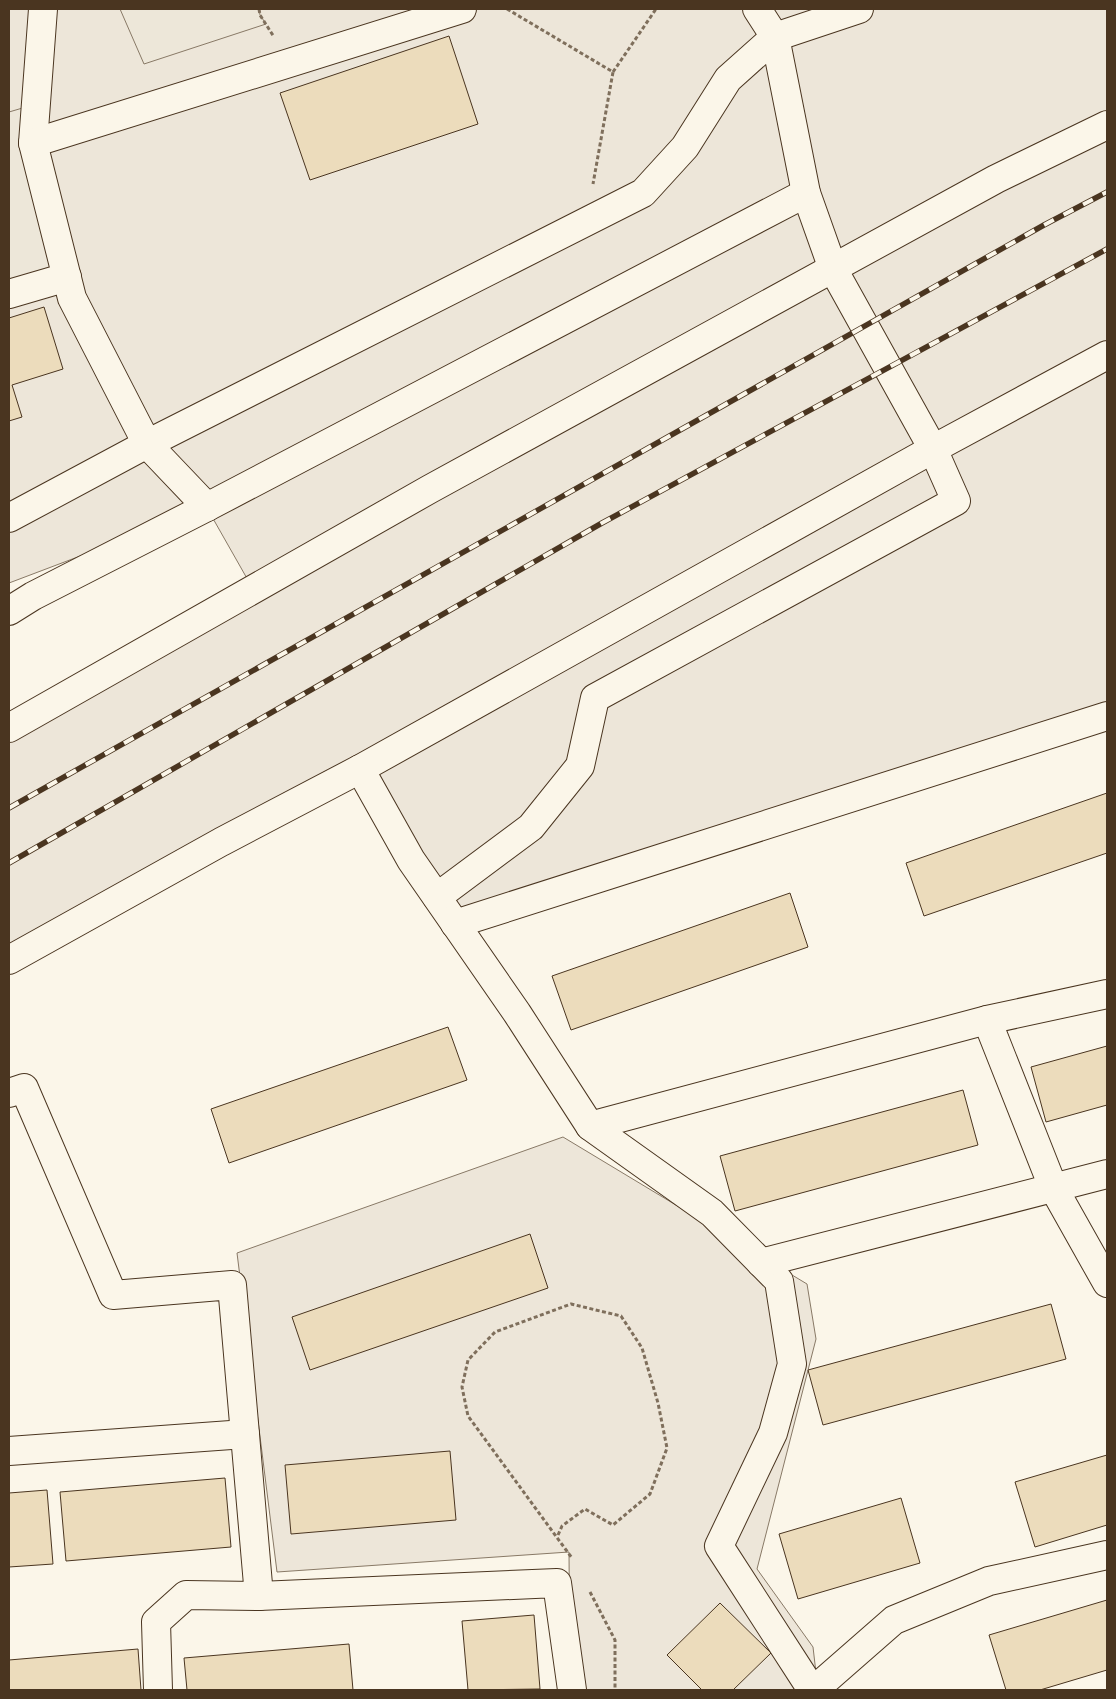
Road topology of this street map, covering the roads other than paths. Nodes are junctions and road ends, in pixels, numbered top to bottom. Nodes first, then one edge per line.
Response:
1 (43, 9) edge
2 (462, 9) edge
3 (757, 9) edge
4 (859, 9) edge
5 (775, 37) junction
6 (1107, 125) edge
7 (33, 143) junction
8 (806, 193) junction
9 (833, 269) junction
10 (67, 277) junction
11 (9, 294) edge
12 (1107, 355) edge
13 (147, 444) junction
14 (933, 449) junction
15 (207, 508) junction
16 (9, 518) edge
17 (9, 611) edge
18 (1107, 716) edge
19 (9, 728) edge
20 (360, 769) junction
21 (436, 897) junction
22 (456, 924) junction
23 (9, 960) edge
24 (1107, 994) edge
25 (987, 1020) junction
26 (9, 1093) edge
27 (590, 1126) junction
28 (1107, 1174) edge
29 (1053, 1187) junction
30 (761, 1263) junction
31 (1107, 1282) edge
32 (245, 1434) junction
33 (9, 1451) edge
34 (1107, 1555) edge
35 (259, 1596) junction
36 (158, 1690) edge
37 (572, 1690) edge
38 (813, 1690) edge

1 - 7 street
2 - 7 street
3 - 5 street
4 - 5 street
5 - 8 street
5 - 13 street
6 - 9 street
7 - 10 street
8 - 9 street
8 - 15 street
9 - 14 street
9 - 19 street
10 - 11 street
10 - 13 street
12 - 14 street
13 - 15 street
13 - 16 street
14 - 20 street
14 - 21 street
15 - 17 street
18 - 22 street
20 - 21 street
20 - 23 street
21 - 22 street
22 - 27 street
24 - 25 street
25 - 27 street
25 - 29 street
26 - 32 street
27 - 30 street
28 - 29 street
29 - 30 street
29 - 31 street
30 - 38 street
32 - 33 street
32 - 35 street
34 - 38 street
35 - 36 street
35 - 37 street

